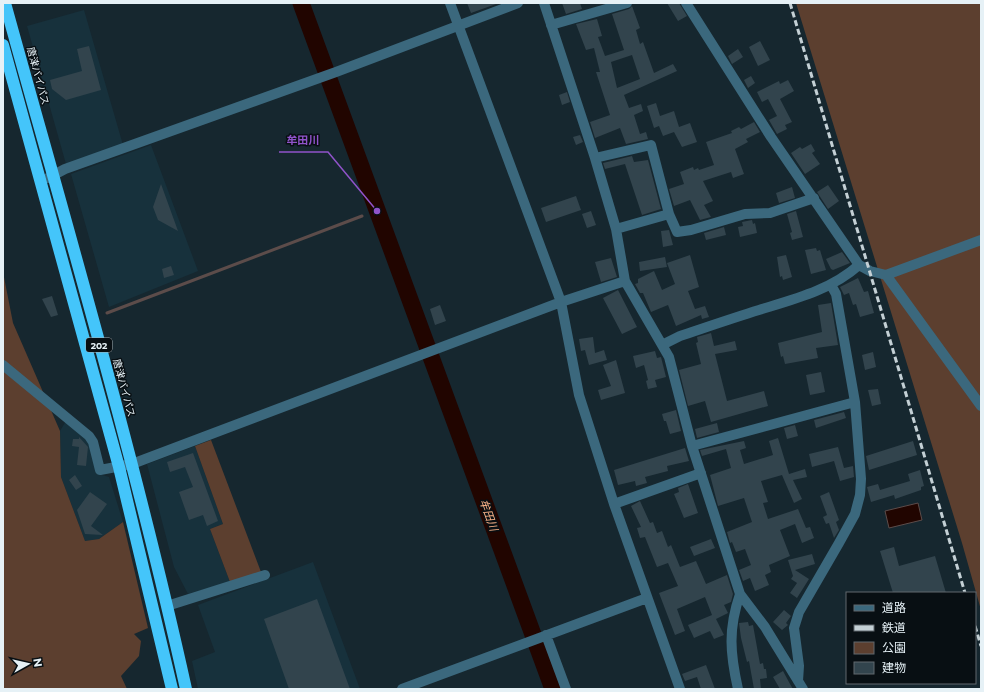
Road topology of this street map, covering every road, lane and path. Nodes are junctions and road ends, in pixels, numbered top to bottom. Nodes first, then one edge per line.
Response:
1 (5, 3) edge
2 (450, 3) edge
3 (518, 3) edge
4 (544, 3) edge
5 (627, 3) edge
6 (686, 3) edge
7 (458, 25) junction
8 (551, 25) junction
9 (3, 45) edge
10 (595, 158) junction
11 (52, 175) junction
12 (41, 182) junction
13 (814, 198) junction
14 (669, 214) junction
15 (616, 228) junction
16 (981, 240) edge
17 (859, 265) junction
18 (886, 275) junction
19 (625, 281) junction
20 (831, 285) junction
21 (561, 302) junction
22 (662, 344) junction
23 (3, 365) edge
24 (855, 402) junction
25 (981, 406) edge
26 (692, 446) junction
27 (132, 464) junction
28 (119, 467) junction
29 (701, 472) junction
30 (614, 504) junction
31 (266, 575) dead end
32 (740, 594) junction
33 (647, 598) junction
34 (167, 606) junction
35 (545, 635) junction
36 (800, 685) edge
37 (172, 689) edge
38 (186, 689) edge
39 (402, 689) edge
40 (566, 689) edge
41 (680, 689) edge
42 (738, 689) edge

1 - 11 highway, 唐津バイパス / 202
2 - 7 street
3 - 7 street
4 - 8 street
5 - 8 street
6 - 13 street
7 - 11 street
7 - 21 street
8 - 10 street
9 - 12 highway, 202
10 - 14 street
10 - 15 street
11 - 12 street
11 - 27 highway, 唐津バイパス / 202
12 - 28 highway, 202
13 - 14 street
13 - 17 street
14 - 15 street
15 - 19 street
16 - 18 street
17 - 18 street
17 - 20 street
18 - 25 street
19 - 21 street
19 - 22 street
20 - 22 street
20 - 24 street
21 - 27 street
21 - 30 street
22 - 26 street
23 - 28 street
24 - 26 street
24 - 36 street
26 - 29 street
27 - 28 street
27 - 34 highway, 唐津バイパス / 202
28 - 37 highway, 202
29 - 30 street
29 - 32 street
30 - 33 street
31 - 34 street
32 - 36 street
32 - 42 street
33 - 35 street
33 - 41 street
34 - 38 highway, 唐津バイパス / 202
35 - 39 street
35 - 40 street

